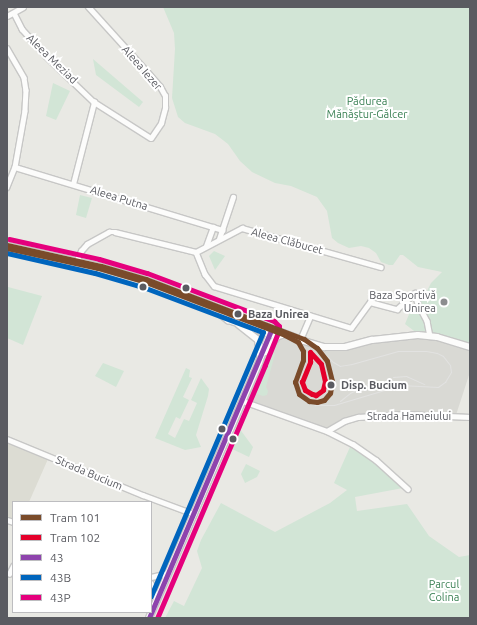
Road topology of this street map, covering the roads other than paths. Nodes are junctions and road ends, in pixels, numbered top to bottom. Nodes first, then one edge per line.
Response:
1 (22, 7) edge
2 (88, 7) edge
3 (14, 13) junction
4 (7, 16) edge
5 (7, 48) edge
6 (94, 102) junction
7 (151, 138) joint
8 (15, 167) junction
9 (73, 184) junction
10 (7, 187) edge
11 (233, 198) dead end
12 (213, 227) junction
13 (223, 230) junction
14 (219, 239) junction
15 (7, 246) edge
16 (206, 246) junction
17 (196, 252) junction
18 (76, 262) junction
19 (381, 267) dead end
20 (207, 303) junction
21 (310, 316) junction
22 (234, 322) junction
23 (271, 331) junction
24 (286, 334) junction
25 (278, 336) junction
26 (430, 336) junction
27 (300, 340) junction
28 (470, 347) edge
29 (259, 362) junction
30 (243, 401) junction
31 (470, 417) edge
32 (327, 431) junction
33 (7, 439) edge
34 (408, 489) dead end
35 (194, 514) junction
36 (168, 573) junction
37 (152, 577) edge
38 (152, 586) edge
39 (157, 600) junction
40 (152, 611) edge

1 - 3 street
2 - 7 street, Aleea Iezer
3 - 4 street
3 - 6 street, Aleea Meziad
5 - 8 street
6 - 7 street, Aleea Meziad
6 - 9 street
8 - 9 street, Aleea Putna
8 - 10 street
9 - 12 street, Aleea Putna
11 - 13 street
12 - 13 street, Aleea Putna
12 - 16 street
13 - 14 street
14 - 16 street, Aleea Clăbucet
14 - 19 street, Aleea Clăbucet
15 - 18 main road
16 - 17 street, Aleea Clăbucet
17 - 18 street
17 - 21 street
18 - 20 main road
20 - 22 main road
20 - 23 main road
21 - 26 street
21 - 27 street
22 - 23 main road
22 - 29 main road
23 - 24 main road
23 - 25 main road
23 - 29 main road
24 - 25 main road
24 - 27 main road
25 - 29 main road
26 - 27 main road
26 - 28 main road
29 - 30 main road
30 - 32 street
30 - 35 main road
31 - 32 street, Strada Hameiului
32 - 34 street
33 - 35 street, Strada Bucium
35 - 36 main road
36 - 37 street
36 - 39 main road
38 - 39 street
39 - 40 main road

